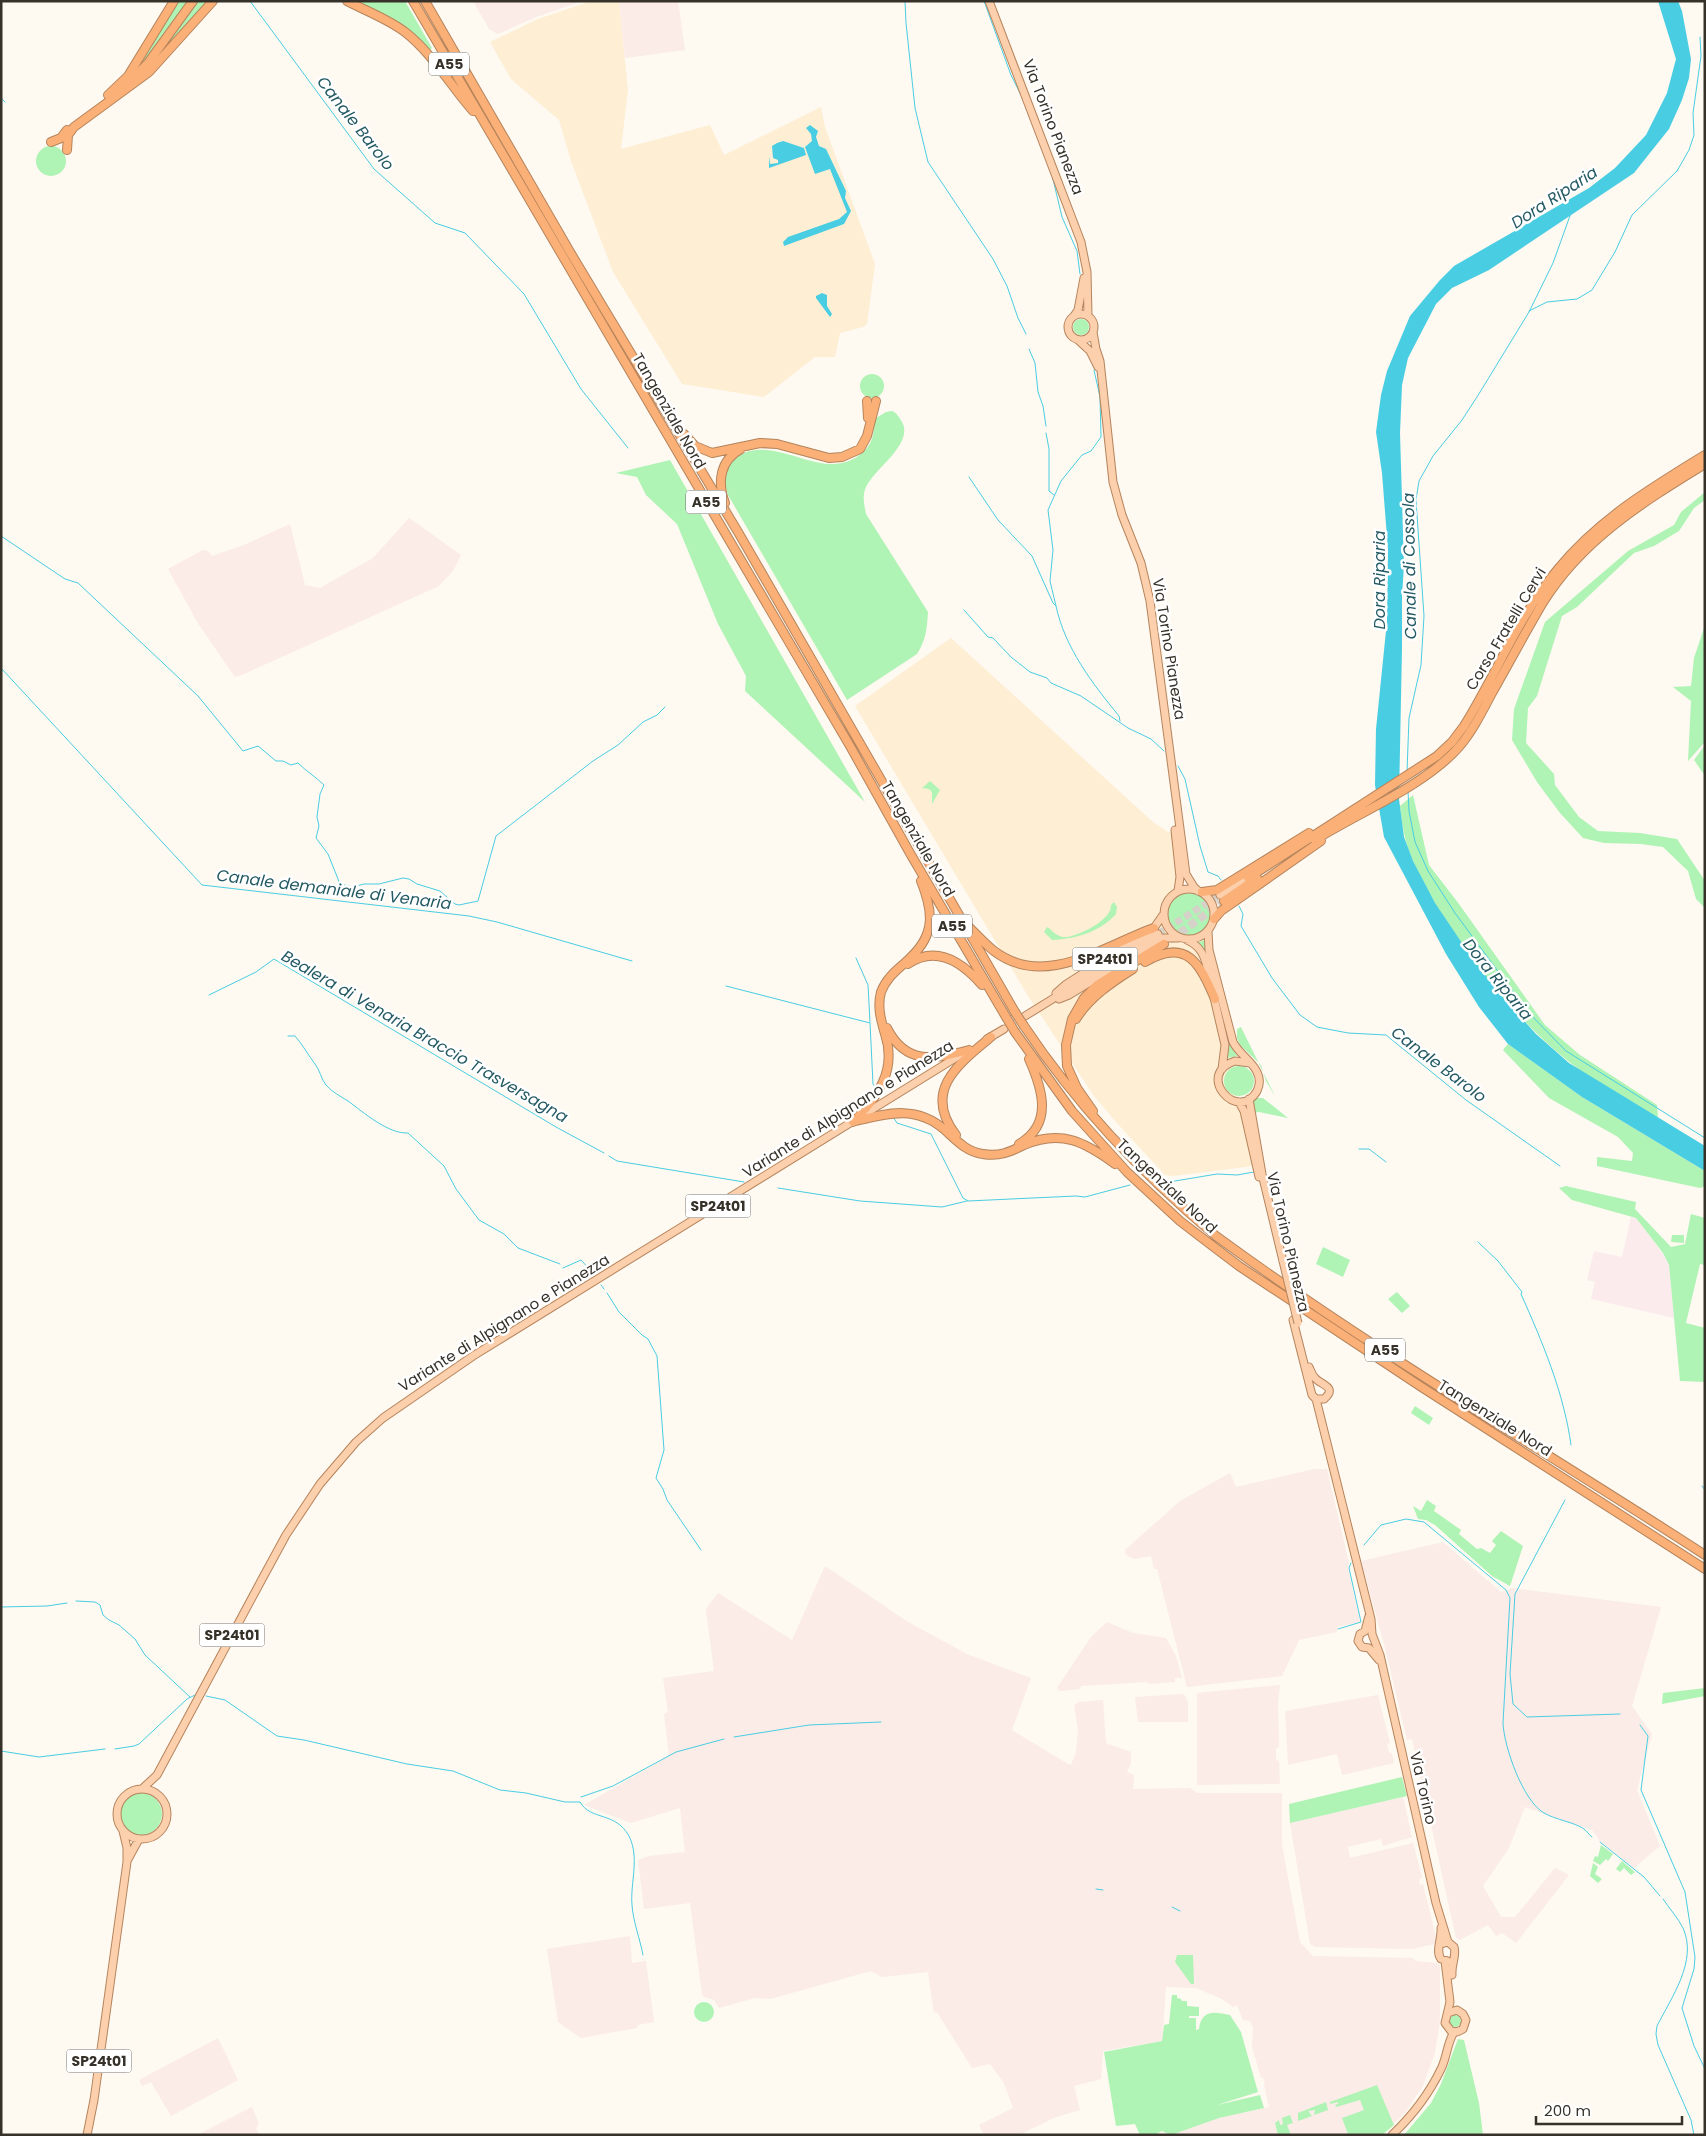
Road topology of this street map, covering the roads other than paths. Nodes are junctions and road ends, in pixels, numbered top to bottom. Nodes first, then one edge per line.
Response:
1 (170, 1) edge
2 (174, 1) edge
3 (193, 1) edge
4 (213, 1) edge
5 (413, 1) edge
6 (425, 1) edge
7 (989, 1) edge
8 (347, 2) edge
9 (151, 38) junction
10 (110, 99) junction
11 (486, 126) junction
12 (51, 142) dead end
13 (67, 150) dead end
14 (1085, 265) junction
15 (1074, 316) junction
16 (1088, 316) junction
17 (1093, 332) junction
18 (1078, 339) junction
19 (1101, 372) junction
20 (872, 401) dead end
21 (667, 413) junction
22 (746, 446) junction
23 (1705, 455) edge
24 (1705, 464) edge
25 (738, 532) junction
26 (1175, 786) junction
27 (1353, 815) junction
28 (1337, 824) junction
29 (910, 855) junction
30 (1272, 867) junction
31 (1248, 878) junction
32 (1178, 892) junction
33 (1200, 892) junction
34 (1222, 898) joint
35 (1164, 913) junction
36 (1214, 919) junction
37 (963, 920) junction
38 (1156, 931) junction
39 (1208, 931) junction
40 (1178, 938) junction
41 (1186, 940) junction
42 (1164, 944) tunnel mouth
43 (993, 997) junction
44 (1215, 999) junction
45 (1044, 1004) junction
46 (1026, 1016) dead end
47 (1071, 1026) junction
48 (1004, 1029) dead end
49 (991, 1037) junction
50 (1024, 1048) junction
51 (969, 1050) junction
52 (1250, 1063) junction
53 (1222, 1069) junction
54 (1250, 1099) junction
55 (1238, 1102) junction
56 (854, 1122) junction
57 (1099, 1124) junction
58 (1127, 1172) junction
59 (1281, 1262) junction
60 (1295, 1322) junction
61 (1320, 1383) junction
62 (1312, 1389) junction
63 (1316, 1399) junction
64 (1324, 1399) junction
65 (1319, 1412) junction
66 (1705, 1555) edge
67 (1705, 1569) edge
68 (1369, 1615) junction
69 (1364, 1631) junction
70 (1372, 1634) junction
71 (1372, 1645) junction
72 (156, 1775) junction
73 (143, 1788) junction
74 (156, 1793) junction
75 (123, 1831) junction
76 (139, 1839) junction
77 (127, 1862) junction
78 (1445, 1943) junction
79 (1453, 1958) junction
80 (1445, 1961) junction
81 (1457, 2010) junction
82 (1448, 2013) junction
83 (1451, 2030) junction
84 (87, 2135) edge
85 (1392, 2135) edge

1 - 9 highway
2 - 9 highway
3 - 10 highway
4 - 10 highway
5 - 11 highway, Tangenziale Nord / A55
6 - 21 highway, Tangenziale Nord / A55
7 - 14 main road, Via Torino Pianezza
8 - 11 highway
9 - 12 highway
10 - 13 highway
11 - 29 highway, Tangenziale Nord / A55
14 - 15 main road, Via Torino Pianezza
14 - 16 main road, Via Torino Pianezza
15 - 16 main road
15 - 18 main road
16 - 17 main road
17 - 18 main road
17 - 19 main road, Via Torino Pianezza
18 - 19 main road, Via Torino Pianezza
19 - 26 main road, Via Torino Pianezza
20 - 22 highway
21 - 22 highway
21 - 25 highway, Tangenziale Nord / A55
22 - 25 highway
23 - 27 highway, Corso Fratelli Cervi
24 - 27 highway, Corso Fratelli Cervi
25 - 37 highway, Tangenziale Nord / A55
26 - 32 main road, Via Torino Pianezza
26 - 33 main road, Via Torino Pianezza
27 - 28 highway, Corso Fratelli Cervi
28 - 30 highway
28 - 31 highway
28 - 33 highway
28 - 36 highway
29 - 43 highway, Tangenziale Nord / A55
29 - 56 highway
30 - 31 highway
30 - 34 highway
31 - 34 main road
32 - 33 main road
32 - 35 main road
33 - 36 main road
35 - 38 main road, SP24t01
35 - 40 main road
36 - 39 main road
37 - 38 highway
37 - 57 highway, Tangenziale Nord / A55, bridge
38 - 45 main road, SP24t01
39 - 41 main road
39 - 52 main road
40 - 41 main road
40 - 45 main road, SP24t01
41 - 44 main road
42 - 47 highway
43 - 50 highway, Tangenziale Nord / A55, bridge
43 - 51 highway
44 - 47 highway
44 - 53 main road
45 - 46 main road, SP24t01
47 - 57 highway
48 - 49 main road, Variante di Alpignano e Pianezza / SP24t01
49 - 50 highway
49 - 51 main road, Variante di Alpignano e Pianezza / SP24t01
50 - 58 highway, Tangenziale Nord / A55
51 - 56 main road, Variante di Alpignano e Pianezza / SP24t01
52 - 53 main road
52 - 54 main road
53 - 55 main road
54 - 55 main road
54 - 59 main road, Via Torino Pianezza
55 - 59 main road, Via Torino Pianezza
56 - 58 highway
56 - 72 main road, Variante di Alpignano e Pianezza / SP24t01
57 - 66 highway, Tangenziale Nord / A55
58 - 67 highway, Tangenziale Nord / A55
59 - 60 main road, Via Torino Pianezza, bridge
60 - 61 main road, Via Torino Pianezza
60 - 62 main road, Via Torino Pianezza
61 - 62 main road
61 - 64 main road
62 - 63 main road
63 - 64 main road
63 - 65 main road
64 - 65 main road
65 - 68 main road, Via Torino
68 - 69 main road, Via Torino
68 - 70 main road, Via Torino
69 - 70 main road
69 - 71 main road, Via Torino
70 - 71 main road, Via Torino
71 - 78 main road, Via Torino
72 - 73 main road, Variante di Alpignano e Pianezza / SP24t01
72 - 74 main road, Variante di Alpignano e Pianezza / SP24t01
73 - 74 main road
73 - 75 main road, Variante di Alpignano e Pianezza / SP24t01
74 - 76 main road, Variante di Alpignano e Pianezza / SP24t01
75 - 76 main road
75 - 77 main road, Variante di Alpignano e Pianezza / SP24t01
76 - 77 main road, Variante di Alpignano e Pianezza / SP24t01
77 - 84 main road, Variante di Alpignano e Pianezza / SP24t01
78 - 79 main road
78 - 80 main road
79 - 80 main road
79 - 81 main road
80 - 82 main road
81 - 82 main road
81 - 83 main road
82 - 83 main road
83 - 85 main road

